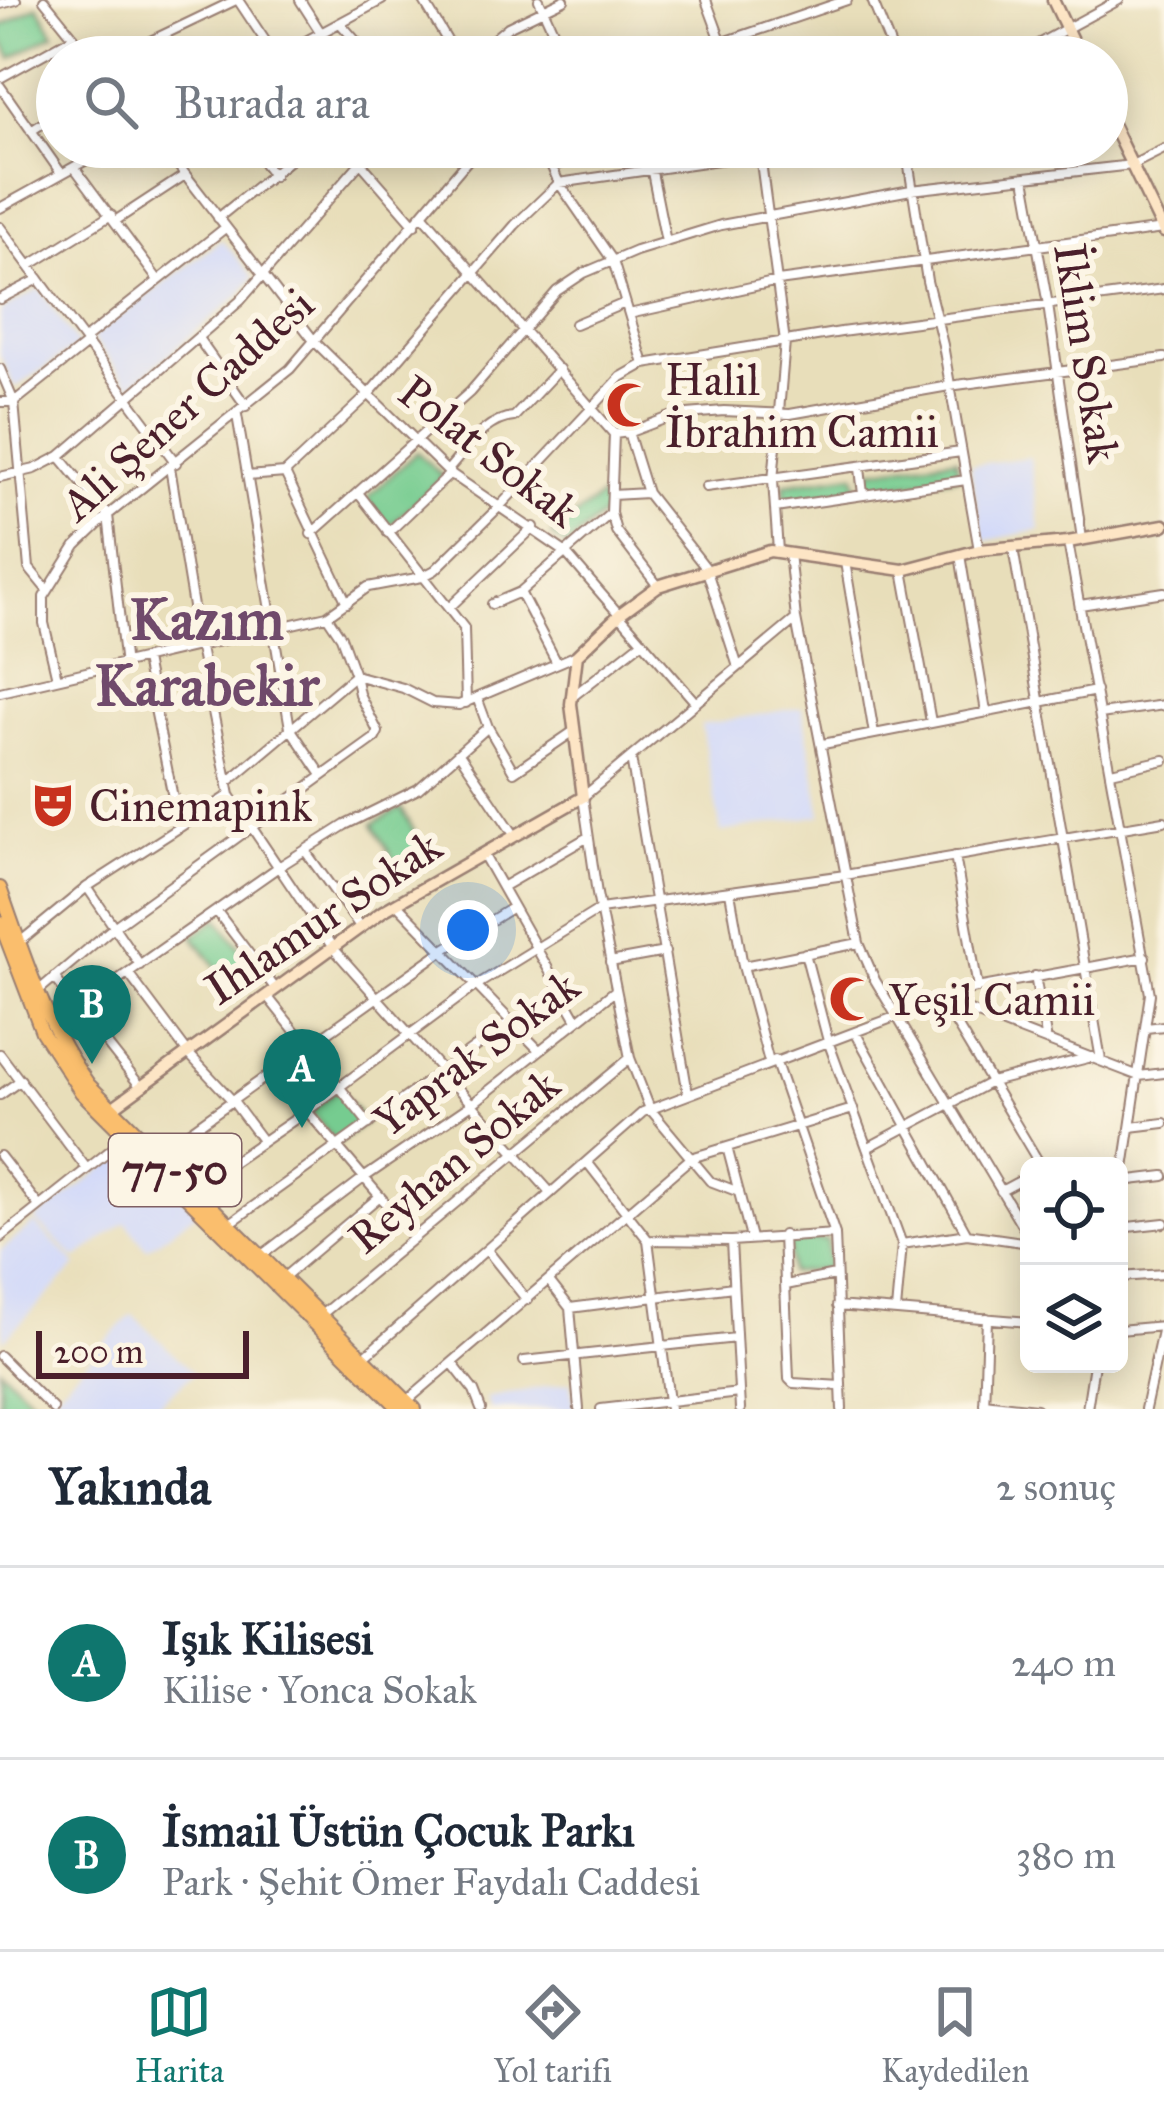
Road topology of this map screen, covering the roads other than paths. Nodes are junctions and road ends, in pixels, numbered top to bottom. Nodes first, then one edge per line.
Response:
1 (16, 0) edge
2 (44, 0) edge
3 (237, 0) edge
4 (300, 0) edge
5 (382, 0) edge
6 (424, 0) edge
7 (564, 0) edge
8 (706, 0) edge
9 (847, 0) edge
10 (872, 0) edge
11 (1053, 0) edge
12 (1119, 0) edge
13 (0, 4) edge
14 (541, 4) edge
15 (340, 22) junction
16 (1065, 27) junction
17 (321, 33) junction
18 (73, 36) edge
19 (161, 36) edge
20 (262, 36) edge
21 (315, 36) edge
22 (352, 36) edge
23 (445, 36) edge
24 (497, 36) edge
25 (555, 36) edge
26 (719, 36) edge
27 (742, 36) edge
28 (887, 36) edge
29 (1050, 36) edge
30 (1069, 36) edge
31 (36, 60) edge
32 (0, 82) edge
33 (36, 127) edge
34 (31, 130) junction
35 (36, 137) edge
36 (1164, 149) edge
37 (1128, 157) edge
38 (1128, 165) edge
39 (1132, 165) junction
40 (58, 168) edge
41 (72, 168) edge
42 (75, 168) edge
43 (180, 168) edge
44 (267, 168) edge
45 (283, 168) edge
46 (352, 168) edge
47 (364, 168) edge
48 (461, 168) edge
49 (552, 168) edge
50 (651, 168) edge
51 (672, 168) edge
52 (762, 168) edge
53 (908, 168) edge
54 (1107, 168) edge
55 (652, 172) junction
56 (62, 174) junction
57 (185, 175) junction
58 (274, 176) junction
59 (1025, 178) junction
60 (559, 183) junction
61 (911, 190) junction
62 (0, 208) edge
63 (423, 214) junction
64 (769, 216) junction
65 (113, 218) junction
66 (218, 218) junction
67 (415, 225) junction
68 (0, 227) edge
69 (225, 228) junction
70 (1163, 231) edge
71 (666, 242) junction
72 (1037, 245) junction
73 (923, 259) junction
74 (613, 261) junction
75 (29, 266) junction
76 (476, 274) junction
77 (263, 277) junction
78 (39, 279) junction
79 (158, 280) junction
80 (778, 281) junction
81 (1164, 289) edge
82 (0, 299) edge
83 (626, 303) junction
84 (1048, 305) junction
85 (629, 314) junction
86 (936, 320) junction
87 (575, 324) dead end
88 (525, 330) junction
89 (198, 338) junction
90 (87, 341) junction
91 (785, 342) junction
92 (315, 343) junction
93 (1164, 358) edge
94 (644, 364) junction
95 (0, 369) edge
96 (559, 369) junction
97 (1059, 374) junction
98 (950, 386) junction
99 (368, 396) junction
100 (127, 398) junction
101 (0, 402) edge
102 (14, 402) junction
103 (246, 406) junction
104 (593, 407) junction
105 (781, 413) junction
106 (237, 415) junction
107 (628, 432) junction
108 (614, 434) junction
109 (416, 443) junction
110 (962, 452) junction
111 (60, 456) junction
112 (173, 465) junction
113 (860, 468) junction
114 (449, 471) junction
115 (285, 473) junction
116 (18, 474) junction
117 (248, 476) junction
118 (0, 477) edge
119 (966, 479) junction
120 (773, 481) junction
121 (706, 487) dead end
122 (646, 493) junction
123 (359, 494) junction
124 (863, 494) junction
125 (612, 495) junction
126 (500, 506) junction
127 (776, 508) junction
128 (611, 513) junction
129 (108, 515) junction
130 (1164, 525) edge
131 (534, 527) junction
132 (388, 533) junction
133 (311, 534) junction
134 (1082, 539) junction
135 (1068, 542) junction
136 (1012, 546) junction
137 (979, 550) junction
138 (783, 551) junction
139 (566, 552) junction
140 (960, 554) junction
141 (845, 562) junction
142 (706, 568) junction
143 (904, 570) junction
144 (422, 577) junction
145 (658, 586) junction
146 (47, 590) junction
147 (520, 592) junction
148 (1164, 592) edge
149 (346, 603) junction
150 (492, 604) dead end
151 (1080, 605) junction
152 (451, 607) junction
153 (621, 613) junction
154 (327, 616) junction
155 (796, 619) junction
156 (272, 628) junction
157 (643, 641) junction
158 (199, 643) junction
159 (577, 655) junction
160 (145, 660) junction
161 (557, 663) junction
162 (125, 666) junction
163 (738, 668) junction
164 (355, 676) junction
165 (57, 678) junction
166 (1096, 691) junction
167 (0, 692) edge
168 (571, 698) junction
169 (478, 700) junction
170 (1040, 702) junction
171 (695, 703) junction
172 (466, 704) junction
173 (1164, 706) edge
174 (986, 712) junction
175 (1100, 714) junction
176 (931, 723) junction
177 (488, 727) junction
178 (290, 728) junction
179 (574, 731) junction
180 (874, 734) junction
181 (823, 744) junction
182 (459, 753) junction
183 (630, 757) junction
184 (1164, 760) edge
185 (1111, 772) junction
186 (322, 776) junction
187 (228, 782) junction
188 (230, 795) junction
189 (583, 797) junction
190 (1164, 821) edge
191 (179, 826) junction
192 (253, 826) junction
193 (1121, 828) junction
194 (515, 836) junction
195 (588, 837) junction
196 (1063, 837) junction
197 (306, 852) junction
198 (483, 854) junction
199 (955, 856) junction
200 (277, 868) junction
201 (845, 875) junction
202 (87, 887) junction
203 (502, 887) junction
204 (0, 888) edge
205 (730, 892) junction
206 (657, 901) junction
207 (396, 903) junction
208 (513, 907) junction
209 (600, 909) junction
210 (218, 913) junction
211 (0, 922) edge
212 (115, 926) junction
213 (361, 928) junction
214 (20, 943) junction
215 (859, 943) junction
216 (333, 948) junction
217 (536, 948) junction
218 (442, 951) junction
219 (665, 952) junction
220 (805, 953) junction
221 (1145, 957) junction
222 (610, 962) junction
223 (140, 964) junction
224 (742, 966) junction
225 (1085, 966) junction
226 (128, 974) junction
227 (1035, 976) junction
228 (54, 977) junction
229 (476, 986) junction
230 (979, 988) junction
231 (616, 990) junction
232 (35, 992) junction
233 (1164, 992) edge
234 (272, 993) junction
235 (1150, 994) junction
236 (378, 998) junction
237 (942, 1000) junction
238 (78, 1009) junction
239 (897, 1017) junction
240 (576, 1018) junction
241 (510, 1022) junction
242 (1164, 1026) edge
243 (51, 1027) junction
244 (1146, 1028) junction
245 (855, 1032) junction
246 (410, 1034) junction
247 (1046, 1037) junction
248 (828, 1041) junction
249 (305, 1048) junction
250 (538, 1049) junction
251 (188, 1053) junction
252 (0, 1054) edge
253 (630, 1058) junction
254 (1096, 1059) junction
255 (772, 1061) junction
256 (443, 1071) junction
257 (1164, 1073) edge
258 (1138, 1076) junction
259 (21, 1080) junction
260 (991, 1082) junction
261 (338, 1086) junction
262 (141, 1087) junction
263 (688, 1094) junction
264 (0, 1095) edge
265 (231, 1099) junction
266 (472, 1104) junction
267 (949, 1104) junction
268 (112, 1108) junction
269 (650, 1109) junction
270 (853, 1109) junction
271 (308, 1111) junction
272 (1164, 1123) edge
273 (368, 1124) junction
274 (799, 1125) junction
275 (904, 1126) junction
276 (1131, 1126) junction
277 (131, 1135) junction
278 (261, 1139) junction
279 (337, 1147) junction
280 (727, 1148) junction
281 (867, 1148) junction
282 (515, 1153) junction
283 (158, 1154) junction
284 (0, 1156) edge
285 (1036, 1157) edge
286 (1126, 1157) edge
287 (691, 1158) junction
288 (587, 1162) junction
289 (87, 1169) junction
290 (1164, 1175) edge
291 (364, 1177) junction
292 (1128, 1179) edge
293 (1020, 1181) edge
294 (194, 1189) junction
295 (1001, 1191) junction
296 (550, 1192) junction
297 (739, 1192) junction
298 (380, 1196) junction
299 (39, 1206) junction
300 (627, 1213) junction
301 (1164, 1223) edge
302 (229, 1224) junction
303 (1020, 1224) edge
304 (1128, 1227) edge
305 (836, 1234) junction
306 (967, 1234) junction
307 (413, 1235) junction
308 (784, 1235) junction
309 (0, 1238) edge
310 (751, 1238) junction
311 (1020, 1239) edge
312 (649, 1240) junction
313 (730, 1241) junction
314 (902, 1244) junction
315 (488, 1250) junction
316 (260, 1256) junction
317 (1164, 1274) edge
318 (836, 1275) junction
319 (1128, 1276) edge
320 (283, 1278) junction
321 (549, 1281) junction
322 (786, 1285) junction
323 (733, 1287) junction
324 (658, 1297) junction
325 (527, 1300) junction
326 (837, 1306) junction
327 (570, 1308) junction
328 (896, 1311) junction
329 (321, 1316) junction
330 (987, 1318) junction
331 (1020, 1321) edge
332 (1164, 1326) edge
333 (1128, 1329) edge
334 (736, 1337) junction
335 (663, 1348) junction
336 (0, 1356) edge
337 (574, 1356) junction
338 (362, 1358) junction
339 (524, 1361) dead end
340 (452, 1363) junction
341 (1093, 1373) edge
342 (841, 1386) junction
343 (739, 1393) junction
344 (670, 1404) edge
345 (407, 1406) edge
346 (984, 1406) edge
347 (53, 1409) edge
348 (481, 1409) edge
349 (579, 1409) edge
350 (601, 1409) edge
351 (740, 1409) edge
352 (842, 1409) edge
353 (1036, 1409) edge
354 (1087, 1409) edge
355 (1145, 1409) edge

1 - 13 street
2 - 18 street
3 - 19 street
3 - 20 street
4 - 17 street
5 - 15 street
6 - 23 street
7 - 14 street
8 - 26 street
9 - 27 street
10 - 28 street
11 - 16 street
12 - 16 street
14 - 24 street
14 - 25 street
15 - 17 street
15 - 22 street
16 - 29 street
16 - 30 street
17 - 21 street
31 - 32 street
32 - 34 street
33 - 34 street
34 - 35 street
36 - 39 street
37 - 39 street
38 - 39 street
39 - 70 street
40 - 56 street
41 - 56 street
42 - 65 street
43 - 57 street, Polat Sokak
44 - 58 street
45 - 58 street
46 - 77 street
47 - 67 street
48 - 63 street, Ali Şener Caddesi
49 - 60 street
50 - 55 street
51 - 55 street
52 - 64 street
53 - 61 street
54 - 59 street
55 - 60 street
55 - 71 street
56 - 62 street
57 - 65 street
57 - 66 street, Polat Sokak
58 - 66 street
59 - 61 street
59 - 72 street, İklim Sokak
60 - 74 street
60 - 76 street
61 - 64 street
61 - 73 street
63 - 67 street, Ali Şener Caddesi
63 - 76 street
64 - 71 street
64 - 80 street
65 - 75 street
65 - 79 street
66 - 69 street, Polat Sokak
67 - 92 street, Ali Şener Caddesi
68 - 75 street
69 - 77 street, Polat Sokak
69 - 79 street
70 - 72 street
71 - 74 street
72 - 73 street
72 - 84 street, İklim Sokak
73 - 80 street
73 - 86 street
74 - 83 street
74 - 88 street
75 - 78 street
76 - 88 street
76 - 99 street
77 - 89 street
77 - 92 street, Polat Sokak
78 - 82 street
78 - 90 street
79 - 90 street
80 - 85 street
80 - 91 street
81 - 84 street
83 - 85 street
83 - 87 street
84 - 86 street
84 - 97 street, İklim Sokak
85 - 94 street
86 - 91 street
86 - 98 street
88 - 96 street
88 - 109 street
89 - 100 street
89 - 103 street
90 - 100 street
90 - 102 street
91 - 94 street
91 - 105 street
92 - 99 street, Polat Sokak
92 - 103 street, Ali Şener Caddesi
93 - 97 street
94 - 104 street
95 - 102 street
96 - 104 street
96 - 114 street
97 - 98 street
97 - 134 street, İklim Sokak
98 - 105 street
98 - 110 street
99 - 109 street, Polat Sokak
99 - 115 street
100 - 111 street
100 - 112 street
101 - 102 street
102 - 116 street
103 - 106 street, Ali Şener Caddesi
104 - 108 street
104 - 126 street
105 - 107 street
105 - 120 street
106 - 112 street, Ali Şener Caddesi
106 - 117 street
107 - 108 street
107 - 122 street
108 - 125 street
109 - 114 street, Polat Sokak
109 - 123 street
110 - 113 street
110 - 119 street
111 - 116 street
111 - 129 street
112 - 129 street, Ali Şener Caddesi
112 - 158 street
113 - 120 street
113 - 124 street
114 - 126 street, Polat Sokak
114 - 132 street
115 - 117 street
115 - 133 street
116 - 118 street
116 - 146 street
117 - 156 street
119 - 124 street
119 - 137 street
120 - 121 street
120 - 127 street
122 - 125 street
122 - 142 street
123 - 132 street
123 - 133 street
124 - 127 street
125 - 128 street
126 - 131 street, Polat Sokak
126 - 144 street
127 - 138 street
128 - 139 street
128 - 145 street
129 - 146 street, Ali Şener Caddesi
129 - 162 street
130 - 134 street
131 - 139 street, Polat Sokak
131 - 152 street
132 - 144 street
133 - 149 street
134 - 135 street
135 - 136 street
135 - 151 street
136 - 137 street
136 - 170 street
137 - 140 street
138 - 141 street
138 - 142 street
138 - 155 street
139 - 147 street
139 - 153 street, Polat Sokak
140 - 143 street
140 - 174 street
141 - 143 street
141 - 180 street
142 - 145 street
142 - 163 street
143 - 176 street
144 - 149 street
144 - 152 street
145 - 153 street
146 - 165 street
147 - 150 street
147 - 161 street
148 - 151 street
149 - 154 street
151 - 166 street
152 - 172 street
153 - 157 street, Polat Sokak
153 - 159 street
154 - 156 street
154 - 164 street
155 - 163 street
155 - 181 street
156 - 158 street
156 - 178 street
157 - 168 street
157 - 171 street, Polat Sokak
158 - 160 street
158 - 187 street
159 - 161 street
159 - 168 street
160 - 162 street
160 - 191 street
161 - 169 street
162 - 165 street
163 - 171 street
164 - 172 street
164 - 178 street
164 - 186 street
165 - 167 street
166 - 170 street
166 - 175 street
168 - 179 street
169 - 172 street
169 - 177 street
170 - 174 street
170 - 196 street
171 - 183 street
173 - 175 street
174 - 176 street
175 - 185 street
176 - 180 street
177 - 179 street
177 - 182 street
178 - 186 street
178 - 187 street
179 - 189 street
180 - 181 street
181 - 201 street
182 - 194 street
182 - 197 street
183 - 189 street
183 - 206 street
184 - 185 street
185 - 193 street
186 - 192 street
187 - 188 street
188 - 191 street
188 - 192 street
189 - 194 street, Ihlamur Sokak
189 - 195 street
190 - 193 street
191 - 202 street
192 - 200 street
192 - 212 street
193 - 196 street
193 - 221 street
194 - 198 street, Ihlamur Sokak
195 - 203 street
195 - 209 street
196 - 199 street
196 - 225 street
197 - 200 street
197 - 213 street
198 - 203 street
198 - 207 street, Ihlamur Sokak
199 - 201 street
199 - 230 street
200 - 210 street
200 - 216 street
201 - 205 street
201 - 215 street
202 - 212 street
202 - 214 street
203 - 208 street
204 - 214 main road, 77-50
205 - 206 street
205 - 224 street
206 - 209 street
206 - 219 street
207 - 213 street, Ihlamur Sokak
207 - 218 street
208 - 217 street
208 - 218 street
209 - 217 street
209 - 222 street
210 - 223 street
210 - 234 street
211 - 277 main road, 77-50
212 - 223 street
212 - 228 street
213 - 216 street, Ihlamur Sokak
214 - 232 main road, 77-50
215 - 220 street
215 - 239 street
216 - 234 street, Ihlamur Sokak
216 - 236 street
217 - 229 street
217 - 240 street
218 - 229 street
218 - 236 street
219 - 222 street
219 - 263 street
220 - 224 street
220 - 248 street
221 - 225 street
221 - 235 street
222 - 231 street
223 - 226 street
224 - 255 street
225 - 227 street
225 - 254 street
226 - 238 street
226 - 251 street
227 - 230 street
227 - 247 street
228 - 232 street
228 - 238 street
229 - 241 street
229 - 246 street
230 - 237 street
231 - 240 street, Yaprak Sokak
231 - 253 street
232 - 243 main road, 77-50
233 - 235 street
234 - 249 street
234 - 251 street, Ihlamur Sokak
235 - 244 street
236 - 246 street
236 - 249 street
237 - 239 street
237 - 247 street
237 - 260 street
238 - 243 street
238 - 262 street
239 - 245 street
239 - 267 street
240 - 250 street, Yaprak Sokak
241 - 250 street
241 - 256 street
242 - 244 street
243 - 268 main road, 77-50
244 - 258 street
245 - 248 street
245 - 275 street
246 - 256 street
246 - 261 street
247 - 254 street
248 - 255 street
248 - 270 street
249 - 261 street
249 - 265 street
250 - 266 street, Yaprak Sokak
251 - 262 street, Ihlamur Sokak
251 - 265 street
252 - 259 street
253 - 269 street
253 - 282 street, Reyhan Sokak
254 - 258 street
254 - 260 street
255 - 263 street
255 - 274 street
256 - 266 street
256 - 273 street
257 - 258 street
258 - 276 street
259 - 264 street
259 - 289 street
260 - 267 street
260 - 285 street
261 - 271 street
261 - 273 street
262 - 268 street, Ihlamur Sokak
263 - 269 street
265 - 278 street
265 - 283 street
266 - 282 street
266 - 291 street, Yaprak Sokak
267 - 275 street
267 - 295 street
268 - 277 main road, 77-50
269 - 287 street
269 - 288 street
270 - 274 street
270 - 281 street
271 - 278 street
271 - 279 street
272 - 276 street
273 - 279 street
274 - 280 street
274 - 305 street
275 - 281 street
275 - 306 street
276 - 286 street
277 - 283 main road, 77-50
277 - 289 street
277 - 345 main road, 77-50
278 - 294 street
279 - 291 street
279 - 302 street
280 - 287 street
280 - 297 street
281 - 314 street
282 - 296 street
282 - 307 street, Reyhan Sokak
283 - 294 main road, 77-50
284 - 299 street
287 - 297 street
287 - 300 street
288 - 296 street
288 - 300 street
289 - 299 street
290 - 292 street
291 - 298 street
291 - 316 street, Yaprak Sokak
293 - 295 street
294 - 302 main road, 77-50
295 - 303 street
296 - 315 street
297 - 310 street
298 - 307 street
298 - 320 street
299 - 309 street
300 - 312 street
300 - 321 street
301 - 304 street
302 - 316 main road, 77-50
305 - 308 street
305 - 318 street
306 - 311 street
306 - 314 street
307 - 329 street, Reyhan Sokak
308 - 310 street
308 - 322 street
310 - 313 street
312 - 313 street
312 - 324 street
313 - 323 street
314 - 328 street
315 - 325 street
315 - 338 street
316 - 320 main road, 77-50
317 - 319 street
318 - 322 street
318 - 326 street
320 - 329 main road, 77-50
321 - 325 street
321 - 327 street
322 - 342 street
323 - 324 street
323 - 334 street
324 - 327 street
324 - 335 street
325 - 340 street
326 - 328 street
326 - 342 street
327 - 337 street
328 - 330 street
329 - 338 main road, 77-50
330 - 331 street
330 - 346 street
332 - 333 street
332 - 355 street
334 - 335 street
334 - 343 street
335 - 337 street
335 - 344 street
336 - 347 street
337 - 339 street
337 - 349 street
338 - 345 main road, 77-50
340 - 345 street
340 - 348 street
341 - 354 street
342 - 352 street
343 - 344 street
343 - 351 street
344 - 350 street
346 - 353 street

